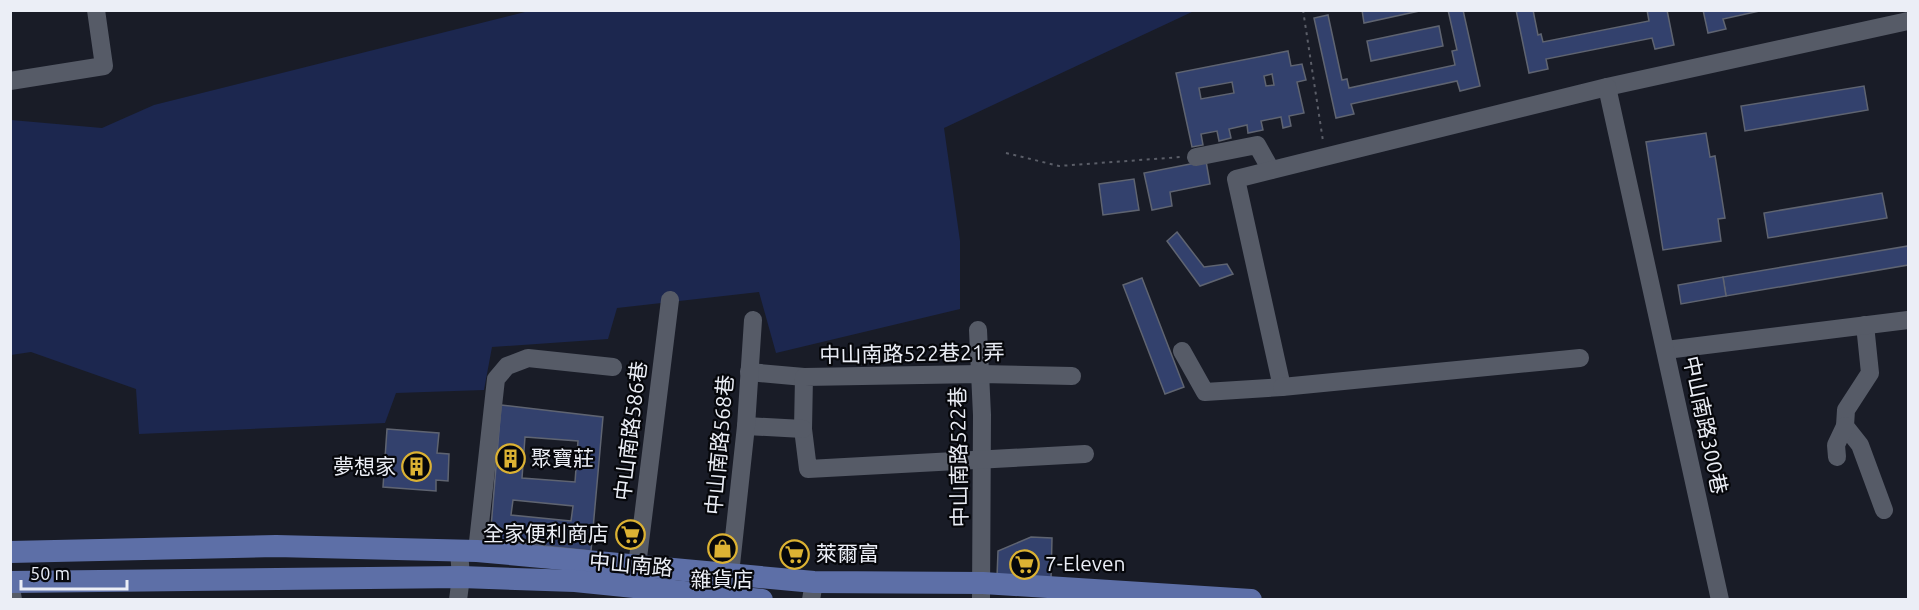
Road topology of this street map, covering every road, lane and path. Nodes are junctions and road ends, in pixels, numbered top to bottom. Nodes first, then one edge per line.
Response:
1 (96, 10) edge
2 (1303, 10) edge
3 (1908, 21) edge
4 (10, 81) edge
5 (1607, 87) junction
6 (1006, 153) dead end
7 (1196, 157) joint
8 (1325, 157) junction
9 (1271, 170) junction
10 (669, 300) dead end
11 (753, 320) dead end
12 (1908, 320) edge
13 (1865, 325) junction
14 (978, 330) dead end
15 (1666, 350) junction
16 (1182, 351) dead end
17 (1580, 358) dead end
18 (614, 367) dead end
19 (749, 372) junction
20 (980, 374) junction
21 (1072, 376) dead end
22 (804, 377) junction
23 (1282, 387) junction
24 (746, 426) junction
25 (1845, 426) junction
26 (803, 429) junction
27 (1085, 454) dead end
28 (1837, 457) dead end
29 (983, 461) junction
30 (1884, 510) dead end
31 (468, 551) junction
32 (10, 552) edge
33 (638, 566) junction
34 (730, 574) junction
35 (11, 582) edge
36 (459, 589) edge
37 (813, 591) edge
38 (982, 591) edge
39 (13, 600) edge
40 (762, 600) edge
41 (1251, 600) edge
42 (1719, 600) edge

1 - 4 street
2 - 8 path
3 - 5 street
5 - 8 street
5 - 15 street
6 - 7 path
7 - 9 street
8 - 9 street
9 - 23 street
10 - 33 street, 中山南路586巷
11 - 19 street, 中山南路568巷
12 - 13 street, 中山南路300巷
13 - 15 street, 中山南路300巷
13 - 25 street
14 - 20 street, 中山南路522巷
15 - 42 street, 中山南路300巷
16 - 23 street
17 - 23 street
18 - 31 street
19 - 22 street
19 - 24 street, 中山南路568巷
20 - 21 street, 中山南路522巷21弄
20 - 22 street, 中山南路522巷21弄
20 - 29 street, 中山南路522巷
22 - 26 street, 中山南路522巷21弄
24 - 26 street
24 - 34 street, 中山南路568巷
25 - 28 street
25 - 30 street
26 - 29 street, 中山南路522巷21弄
27 - 29 street
29 - 38 street, 中山南路522巷
31 - 32 main road, 中山南路
31 - 33 main road, 中山南路
31 - 36 street
33 - 34 main road, 中山南路
34 - 37 main road, 中山南路
35 - 36 main road, 中山南路
35 - 39 street
36 - 40 main road, 中山南路
37 - 38 main road, 中山南路
38 - 41 main road, 中山南路

